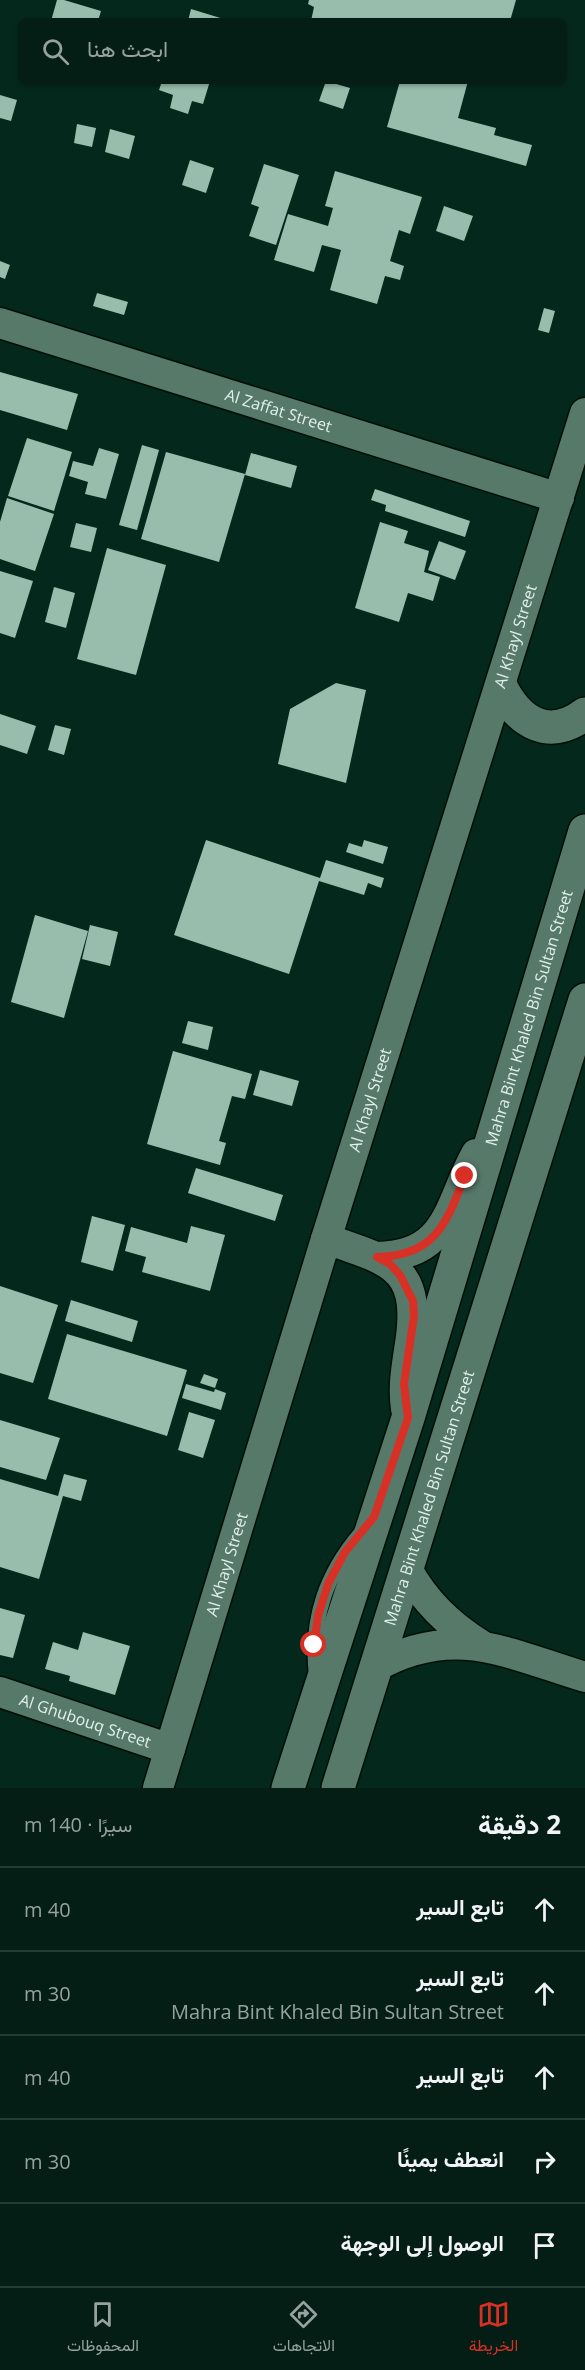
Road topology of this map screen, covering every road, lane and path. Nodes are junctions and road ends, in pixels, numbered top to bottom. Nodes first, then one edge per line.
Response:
1 (0, 323) edge
2 (585, 413) edge
3 (559, 498) junction
4 (501, 687) junction
5 (585, 714) edge
6 (585, 831) edge
7 (585, 1000) edge
8 (496, 1128) junction
9 (326, 1239) junction
10 (377, 1257) junction
11 (408, 1418) junction
12 (407, 1569) junction
13 (482, 1646) junction
14 (375, 1666) junction
15 (585, 1677) edge
16 (0, 1692) edge
17 (170, 1749) junction
18 (158, 1788) edge
19 (288, 1788) edge
20 (338, 1788) edge

1 - 3 street, Al Zaffat Street
2 - 3 street, Al Khayl Street
3 - 4 street, Al Khayl Street
4 - 5 street
4 - 9 street, Al Khayl Street
6 - 8 street, Mahra Bint Khaled Bin Sultan Street
7 - 12 street, Mahra Bint Khaled Bin Sultan Street
8 - 10 street
8 - 11 street, Mahra Bint Khaled Bin Sultan Street
9 - 10 street
9 - 17 street, Al Khayl Street
10 - 11 street
11 - 19 street, Mahra Bint Khaled Bin Sultan Street
12 - 13 street
12 - 14 street, Mahra Bint Khaled Bin Sultan Street
13 - 14 street
13 - 15 street
14 - 20 street, Mahra Bint Khaled Bin Sultan Street
16 - 17 street, Al Ghubouq Street
17 - 18 street, Al Khayl Street

